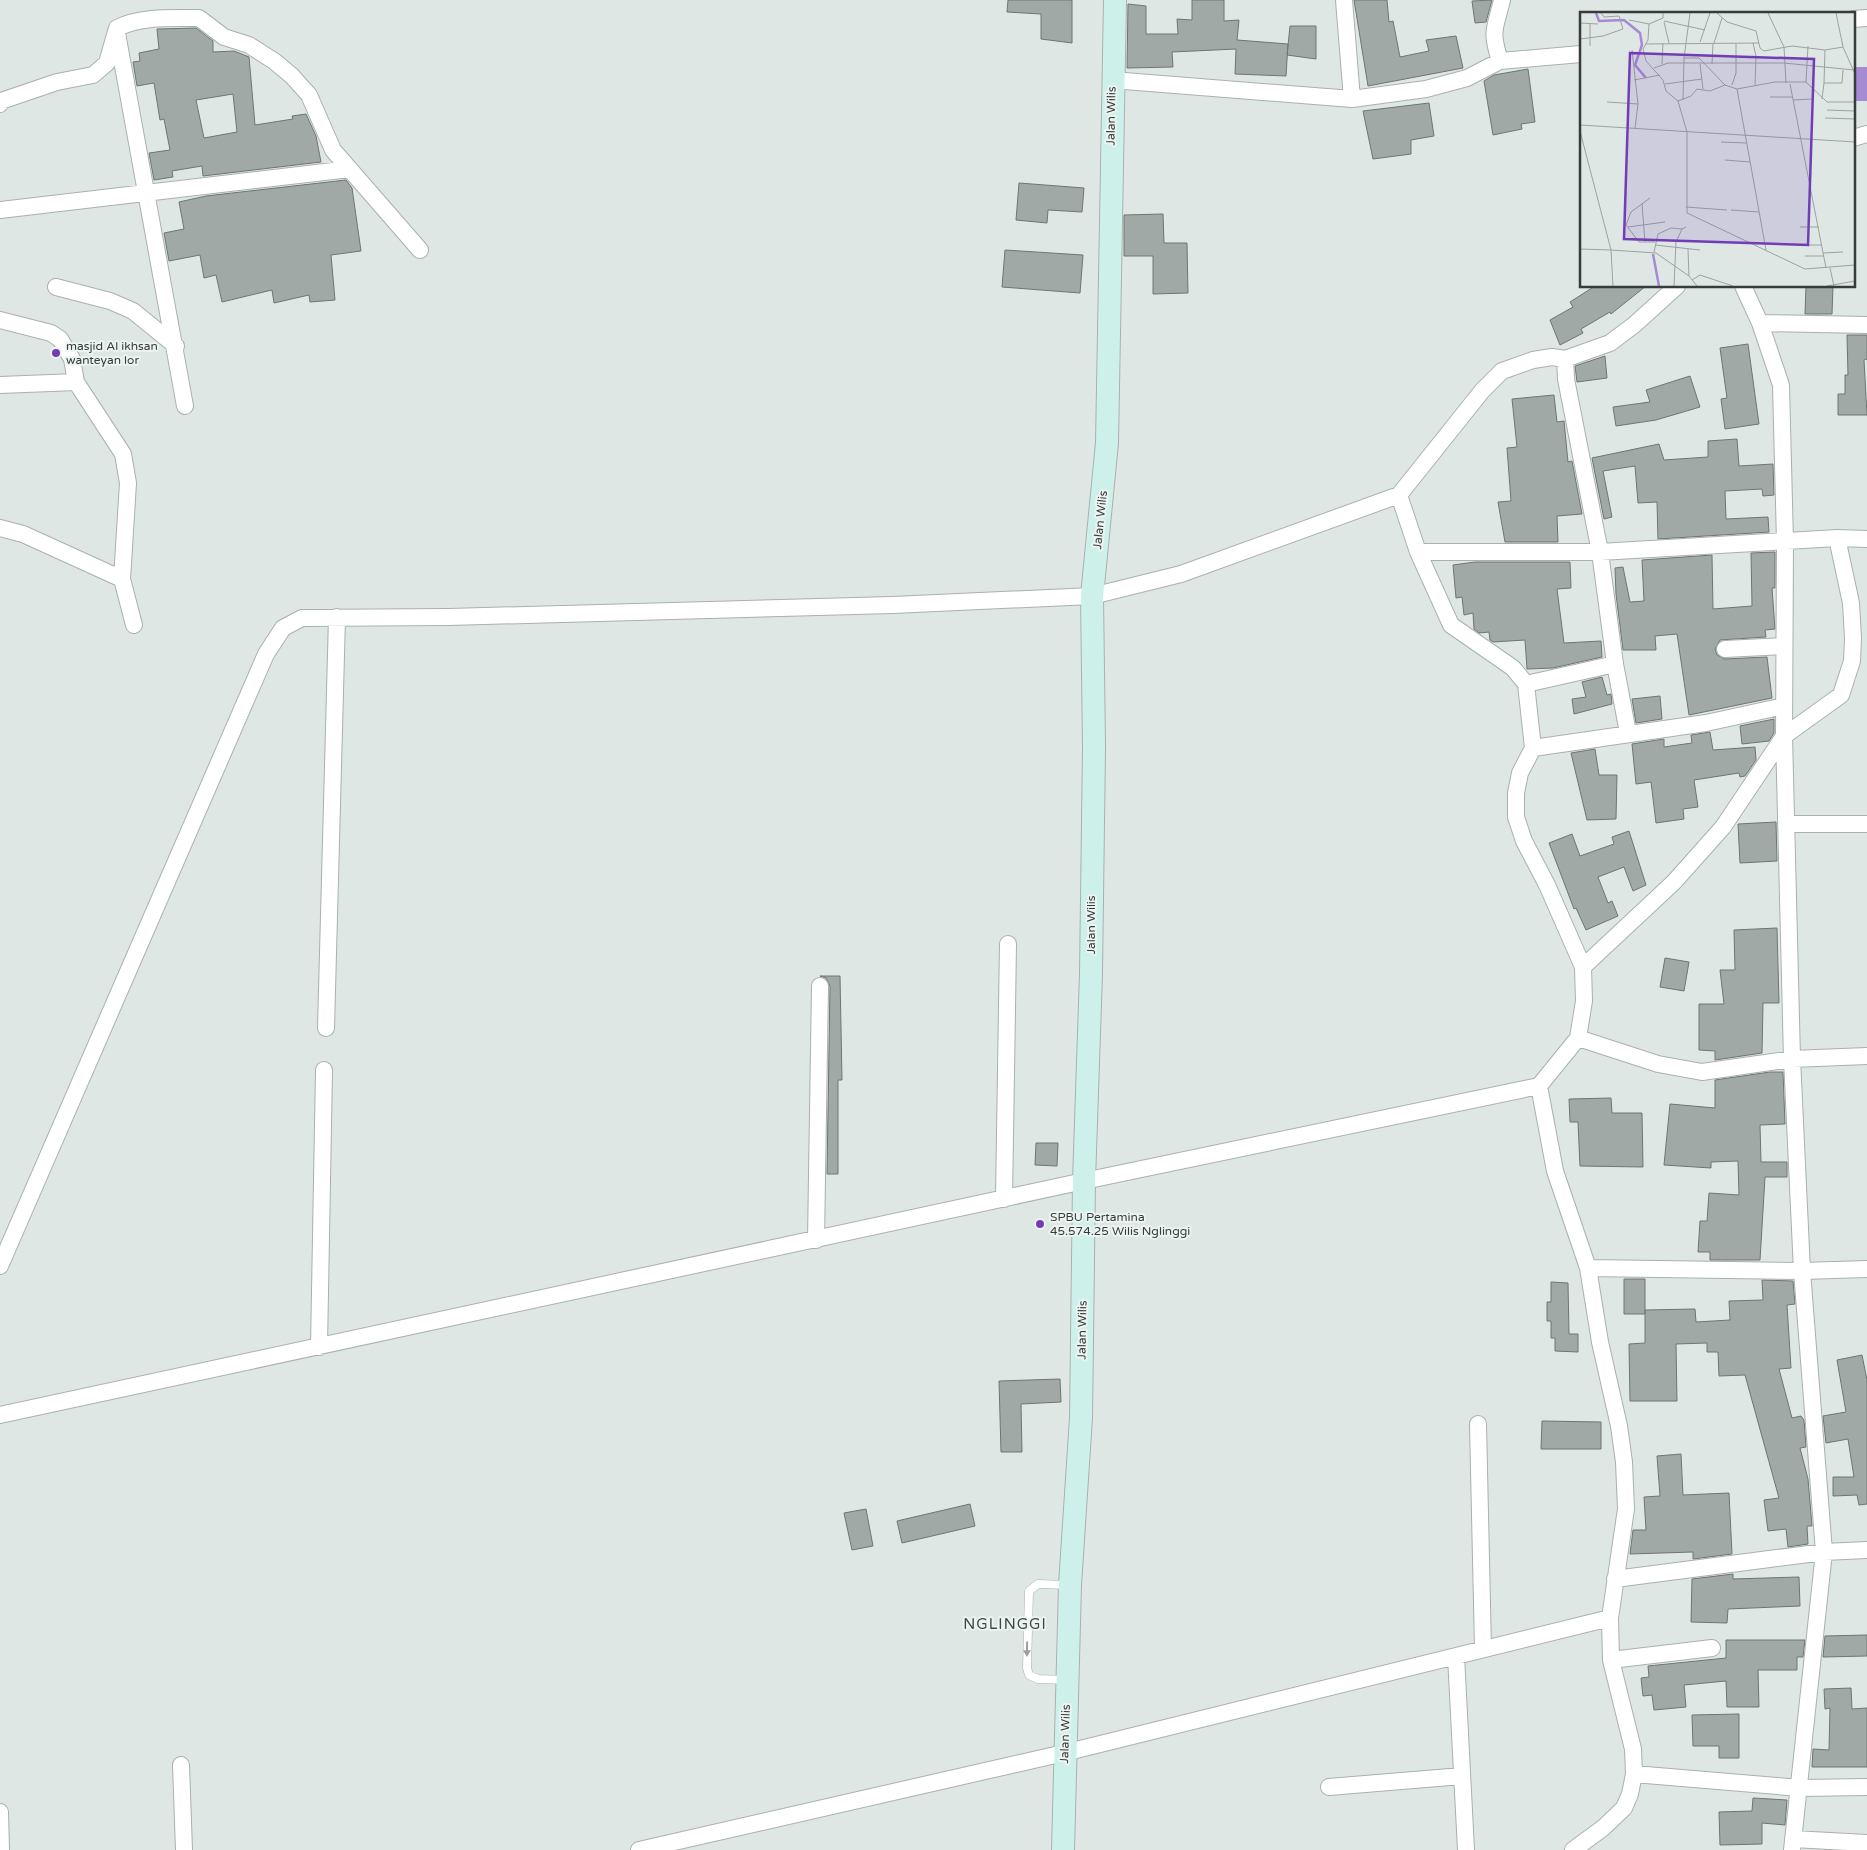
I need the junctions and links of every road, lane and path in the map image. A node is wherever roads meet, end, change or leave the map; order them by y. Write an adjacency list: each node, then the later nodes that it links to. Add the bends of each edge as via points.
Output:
1 (1115, 0): 9 (main road, Jalan Wilis)
2 (1344, 0): 10 (street)
3 (1502, 0): 8 (street, via 1493,30)
4 (1867, 18): 5 (street)
5 (1854, 19)
6 (117, 28): 11 (street, via 107,63 93,75 23,92); 14 (street, via 141,20 199,18 224,38 257,50 292,76 309,96 333,150); 15 (street)
7 (1580, 54): 8 (street)
8 (1500, 61): 10 (street, via 1467,78)
9 (1112, 80): 10 (street); 39 (main road, Jalan Wilis, via 1107,443)
10 (1352, 99)
11 (0, 104)
12 (1867, 134): 13 (street)
13 (1854, 138)
14 (350, 169): 15 (street); 17 (street)
15 (148, 194): 16 (street); 26 (street)
16 (0, 210)
17 (420, 250)
18 (56, 287): 26 (street, via 110,301 133,311)
19 (1655, 288): 22 (street)
20 (1675, 288): 22 (street)
21 (1744, 288): 24 (street)
22 (1660, 303): 27 (street, via 1610,343)
23 (0, 320): 28 (street, via 51,333 60,339 72,359)
24 (1760, 323): 25 (street); 35 (street, via 1782,385)
25 (1867, 325)
26 (176, 346): 30 (street)
27 (1565, 359): 31 (street, via 1533,360 1502,371 1482,391); 37 (street, via 1566,380)
28 (76, 382): 29 (street); 38 (street, via 123,454 127,468)
29 (0, 386)
30 (185, 406)
31 (1398, 496): 36 (street); 39 (street, via 1181,574)
32 (0, 528): 38 (street, via 23,534)
33 (1837, 538): 34 (street); 35 (street); 48 (street, via 1850,603 1852,661 1841,695)
34 (1867, 539)
35 (1784, 542): 37 (street); 42 (street)
36 (1418, 552): 37 (street); 45 (street, via 1451,625 1513,668)
37 (1600, 552): 44 (street)
38 (122, 579): 41 (street)
39 (1092, 596): 40 (street, via 893,605); 61 (main road, Jalan Wilis, via 1091,974)
40 (337, 617): 55 (street); 64 (street, via 302,618 283,628 266,654)
41 (134, 625)
42 (1783, 646): 43 (street); 46 (street)
43 (1725, 649)
44 (1615, 664): 45 (street); 47 (street)
45 (1526, 684): 49 (street)
46 (1784, 706): 47 (street, via 1697,724); 48 (street)
47 (1628, 733): 49 (street)
48 (1784, 736): 50 (street); 53 (street, via 1723,827 1686,868)
49 (1533, 748): 53 (street, via 1520,773 1516,817)
50 (1786, 824): 51 (street); 58 (street)
51 (1867, 824)
52 (1008, 944): 62 (street)
53 (1582, 967): 56 (street, via 1584,1001)
54 (820, 986): 63 (street)
55 (326, 1028)
56 (1578, 1038): 58 (street, via 1658,1064 1702,1072); 60 (street)
57 (1867, 1056): 58 (street)
58 (1792, 1059): 67 (street)
59 (324, 1070): 68 (street)
60 (1539, 1086): 61 (street); 65 (street, via 1554,1172)
61 (1084, 1181): 62 (street); 74 (main road, Jalan Wilis, via 1081,1418)
62 (1004, 1199): 63 (street)
63 (816, 1240): 68 (street)
64 (0, 1266)
65 (1588, 1268): 67 (street); 73 (street, via 1624,1462 1626,1509)
66 (1867, 1269): 67 (street)
67 (1802, 1271): 72 (street)
68 (319, 1347): 69 (street)
69 (0, 1415)
70 (1478, 1424): 77 (street)
71 (1867, 1550): 72 (street)
72 (1824, 1552): 73 (street); 87 (street)
73 (1615, 1579): 75 (street)
74 (1070, 1585): 80 (main road, Jalan Wilis); 80 (lane, one-way to 80, via 1038,1584 1029,1591 1027,1613 1029,1675 1044,1680)
75 (1610, 1618): 77 (street); 79 (street)
76 (1712, 1648): 79 (street)
77 (1483, 1649): 78 (street)
78 (1456, 1656): 81 (street); 84 (street)
79 (1611, 1660): 83 (street, via 1633,1749)
80 (1066, 1680): 81 (main road, Jalan Wilis)
81 (1064, 1753): 93 (street); 94 (main road, Jalan Wilis)
82 (181, 1765): 92 (street)
83 (1634, 1774): 87 (street); 96 (street, via 1624,1808)
84 (1462, 1776): 85 (street); 95 (street)
85 (1329, 1787)
86 (1867, 1787): 87 (street)
87 (1800, 1788): 90 (street)
88 (0, 1812): 91 (street)
89 (1867, 1843): 90 (street)
90 (1792, 1844)
91 (1, 1850)
92 (184, 1850)
93 (639, 1850)
94 (1063, 1850)
95 (1466, 1850)
96 (1573, 1850)

